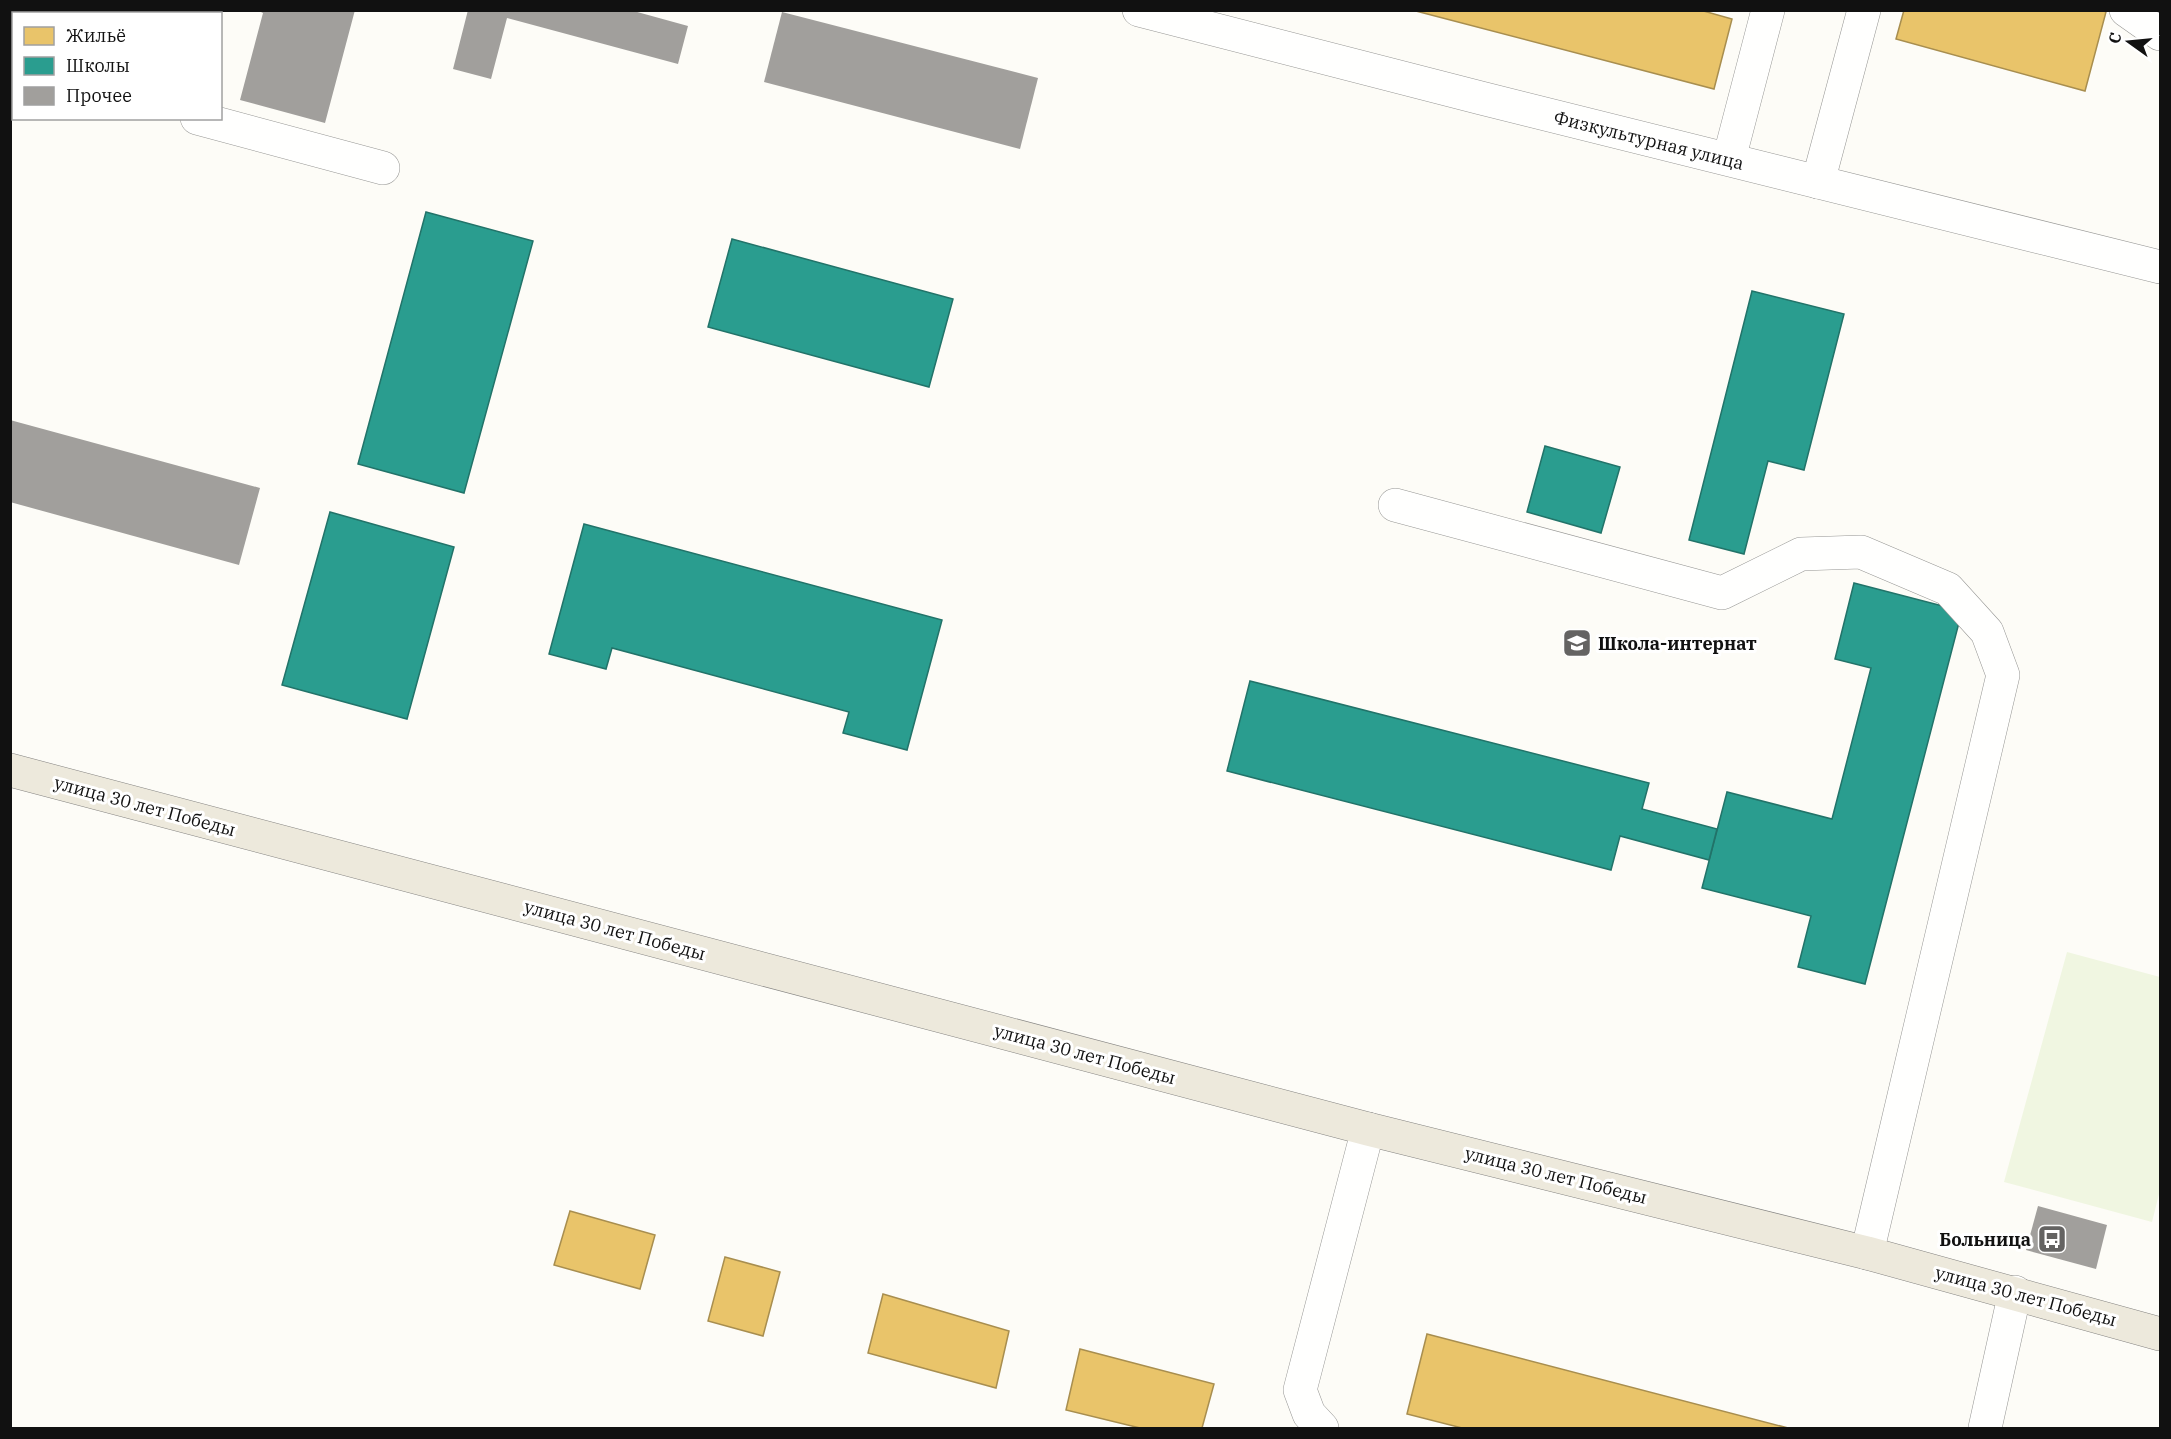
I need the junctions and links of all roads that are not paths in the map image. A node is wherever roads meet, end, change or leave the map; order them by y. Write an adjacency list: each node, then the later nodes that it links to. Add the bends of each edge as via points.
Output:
1 (1139, 10): 7 (street, Физкультурная улица)
2 (1768, 10): 7 (street)
3 (1864, 10): 9 (street)
4 (2126, 10): 5 (street)
5 (2160, 34)
6 (204, 120): 8 (street)
7 (1729, 159): 9 (street, Физкультурная улица)
8 (383, 168)
9 (1818, 182): 10 (street, Физкультурная улица)
10 (2160, 267)
11 (1395, 505): 14 (street, via 1722,593 1801,554 1861,552 1948,589 1987,632 2002,675)
12 (10, 771): 13 (main road, улица 30 лет Победы)
13 (1368, 1129): 14 (main road, улица 30 лет Победы); 17 (street, via 1300,1390 1309,1414)
14 (1867, 1253): 15 (main road, улица 30 лет Победы)
15 (2015, 1292): 16 (main road, улица 30 лет Победы); 18 (street)
16 (2160, 1334)
17 (1322, 1428)
18 (1985, 1428)

